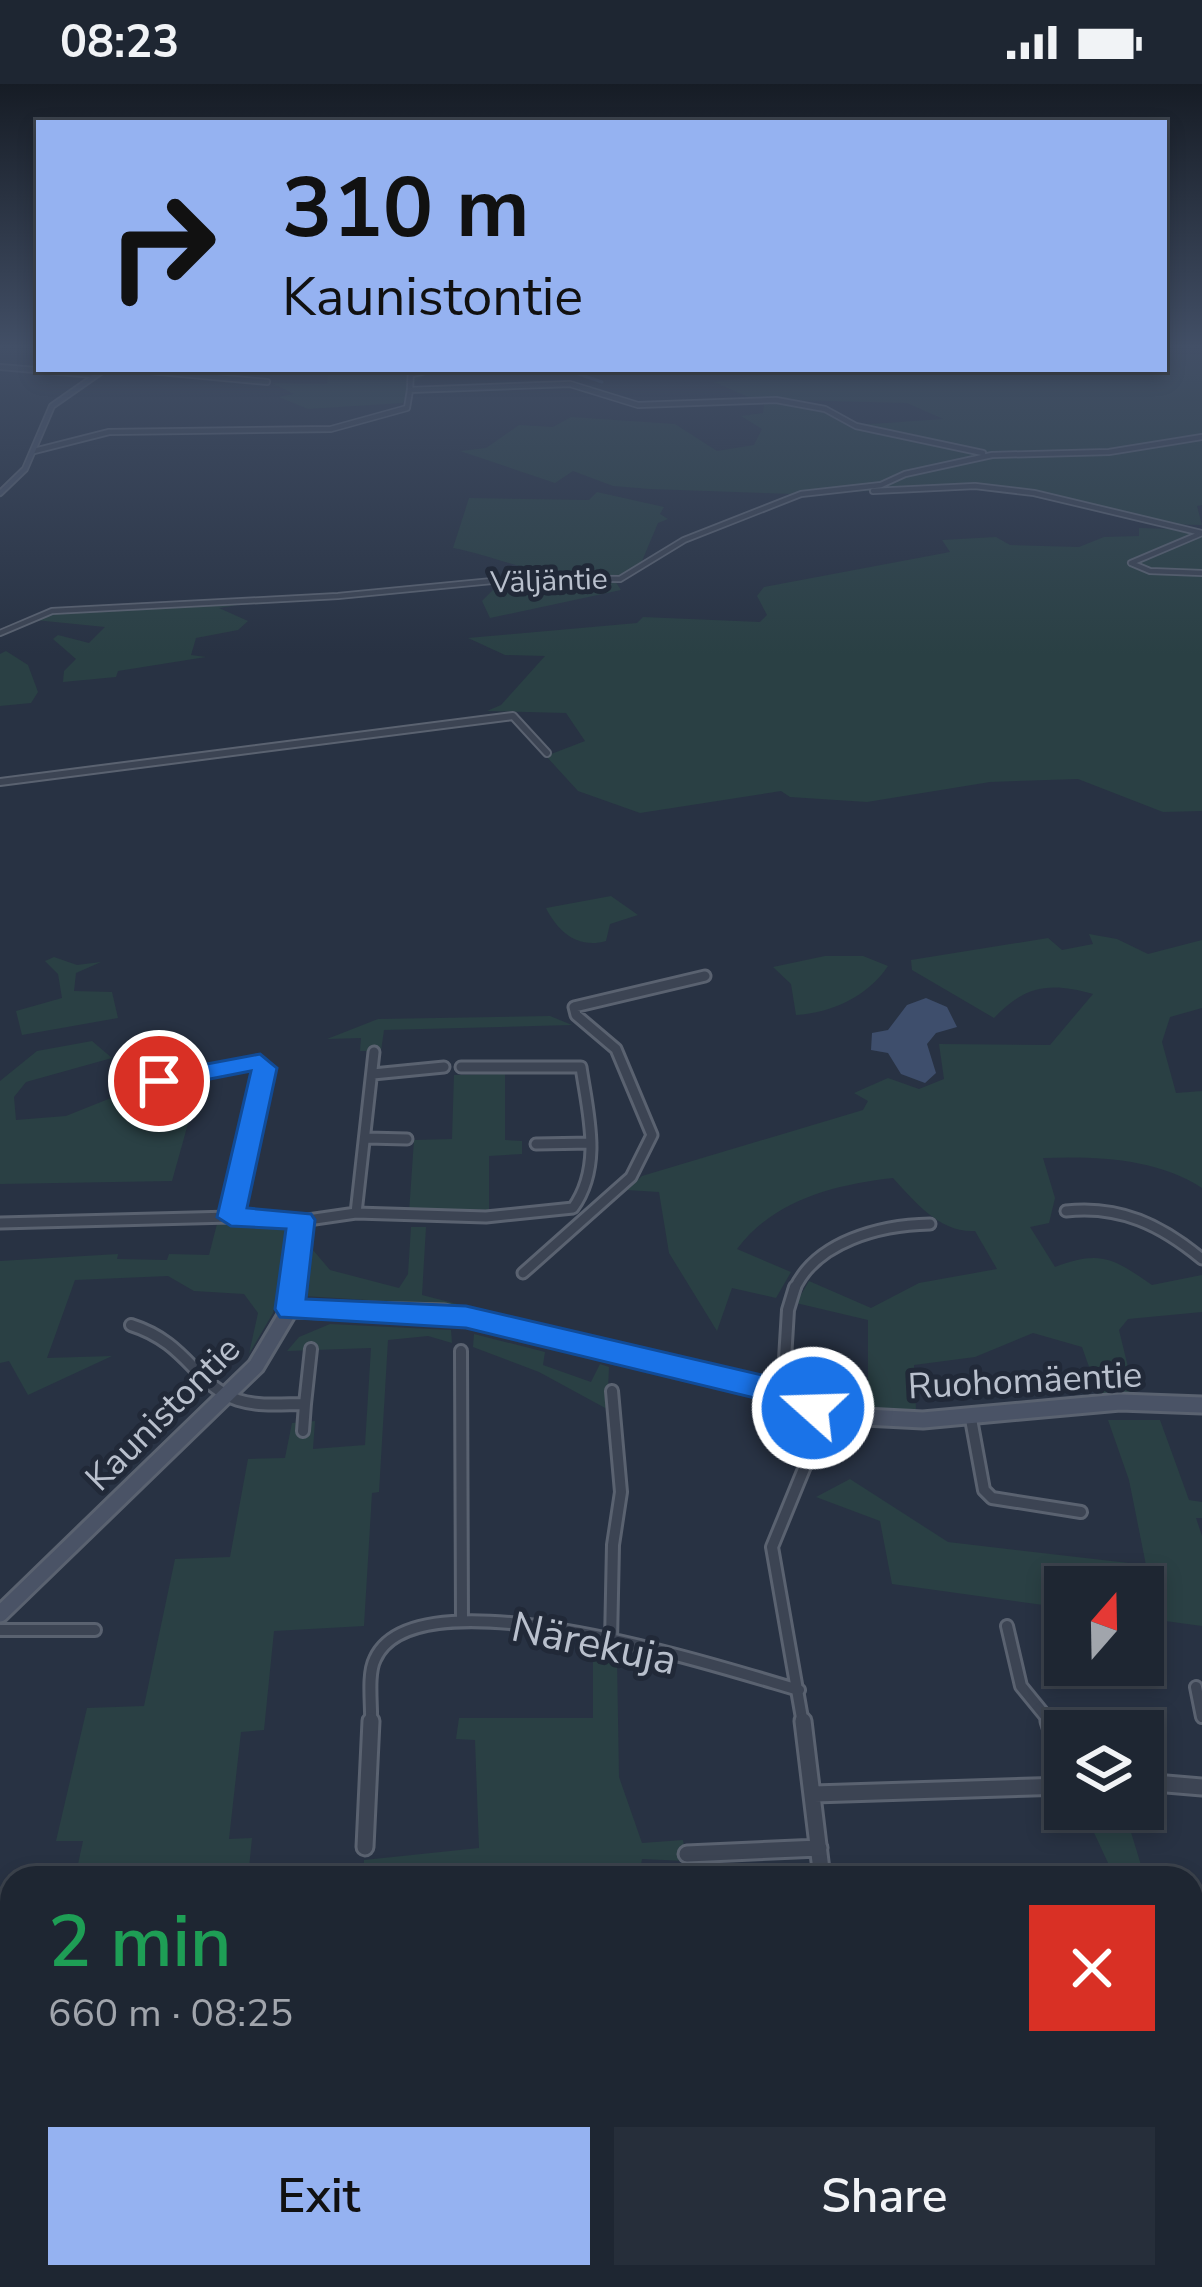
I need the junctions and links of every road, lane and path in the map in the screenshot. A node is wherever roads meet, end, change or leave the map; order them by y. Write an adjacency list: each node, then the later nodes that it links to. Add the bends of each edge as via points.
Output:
1 (43, 449): 4 (street)
2 (967, 449): 5 (street)
3 (1129, 449): 5 (street, Väljäntie)
4 (34, 451): 7 (street, via 20,478)
5 (992, 454): 6 (street, Väljäntie)
6 (855, 490): 8 (street, via 975,486 1034,493); 10 (street, Väljäntie, via 797,495 684,540 620,579 524,578 52,611)
7 (0, 493)
8 (1202, 533): 9 (street, via 1131,563)
9 (1202, 573)
10 (0, 633)
11 (548, 753): 12 (street, via 513,716)
12 (0, 782)
13 (705, 976): 28 (street, via 572,1012 606,1033 644,1101 652,1135 631,1177)
14 (374, 1052): 17 (street)
15 (444, 1067): 17 (street)
16 (461, 1067): 21 (street, via 580,1067)
17 (373, 1074): 19 (street)
18 (124, 1088): 26 (street, via 260,1062 265,1068)
19 (367, 1138): 20 (street); 25 (street)
20 (407, 1138)
21 (591, 1143): 22 (street); 23 (street, via 587,1189)
22 (536, 1144)
23 (563, 1211): 25 (street, via 416,1219); 28 (street)
24 (1066, 1211): 31 (street, via 1100,1208 1147,1221)
25 (356, 1213): 27 (street)
26 (231, 1217): 27 (street); 29 (street)
27 (301, 1220): 33 (street, Kaunistontie)
28 (585, 1221): 32 (street)
29 (0, 1222)
30 (930, 1224): 38 (street, via 890,1227 813,1264 790,1296)
31 (1202, 1259)
32 (523, 1273)
33 (290, 1309): 38 (street, Ruohomäentie, via 444,1313); 39 (street, Kaunistontie, via 271,1348)
34 (131, 1325): 39 (street, via 174,1340)
35 (311, 1349): 40 (street)
36 (461, 1351): 47 (street)
37 (612, 1391): 51 (street, via 621,1492)
38 (783, 1392): 42 (street, Ruohomäentie)
39 (227, 1396): 40 (street); 46 (street, Kaunistontie)
40 (305, 1404): 44 (street)
41 (1202, 1405): 43 (street, Ruohomäentie, via 1120,1402)
42 (826, 1415): 43 (street, Ruohomäentie); 53 (street, via 772,1547)
43 (971, 1419): 45 (street, via 992,1498)
44 (303, 1431)
45 (1081, 1512)
46 (0, 1614)
47 (462, 1621): 51 (street, Närekuja, via 543,1625); 60 (street, Närekuja, via 414,1625 385,1638 377,1651)
48 (1007, 1626): 54 (street, via 1021,1686)
49 (0, 1630): 50 (street)
50 (95, 1630)
51 (611, 1642): 53 (street, Närekuja)
52 (1196, 1687): 55 (street)
53 (799, 1690): 59 (street)
54 (1044, 1715)
55 (1202, 1717)
56 (1164, 1783): 57 (street)
57 (1201, 1785)
58 (1044, 1787): 59 (street)
59 (814, 1795): 61 (street)
60 (365, 1847)
61 (819, 1848): 62 (street); 63 (street)
62 (687, 1854)
63 (821, 1866)

